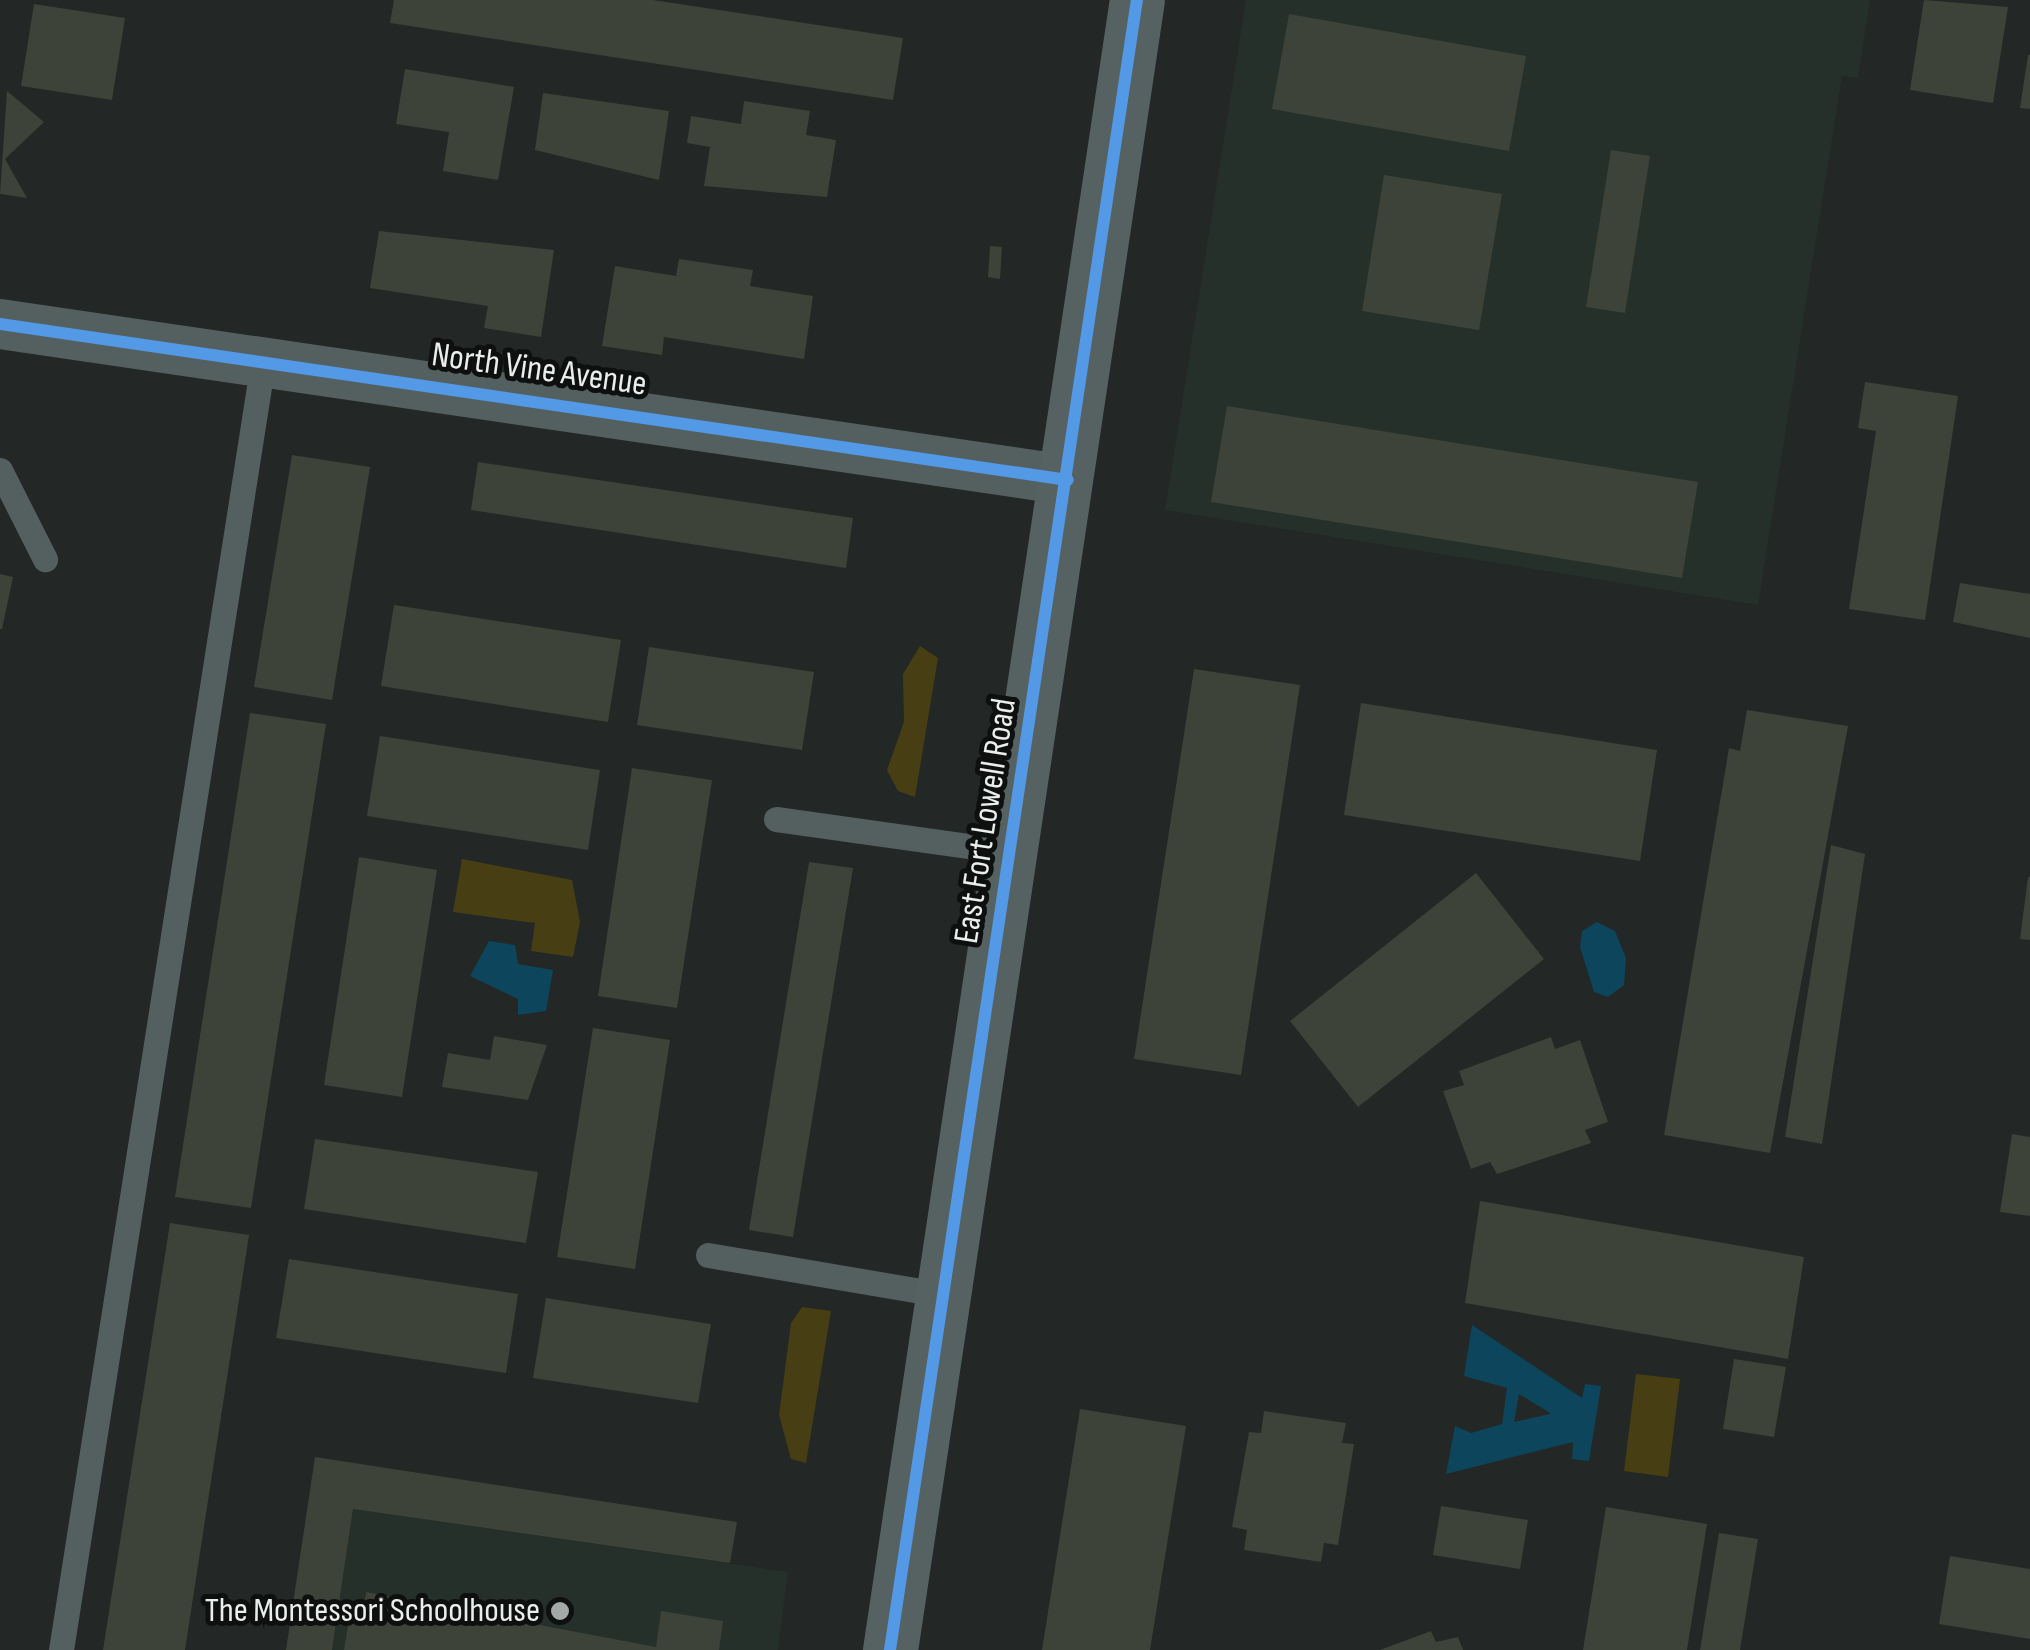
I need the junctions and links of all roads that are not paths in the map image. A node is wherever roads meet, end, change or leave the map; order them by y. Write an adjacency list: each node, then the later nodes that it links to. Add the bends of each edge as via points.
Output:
1 (1137, 0): 5 (main road, East Fort Lowell Road)
2 (0, 324): 3 (street, North Vine Avenue)
3 (263, 362): 5 (street, North Vine Avenue); 11 (lane)
4 (0, 470): 6 (lane)
5 (1068, 480): 8 (main road, East Fort Lowell Road)
6 (45, 558)
7 (776, 818): 8 (lane)
8 (1012, 852): 10 (main road, East Fort Lowell Road)
9 (708, 1256): 10 (lane)
10 (944, 1295): 12 (main road, East Fort Lowell Road)
11 (61, 1650)
12 (890, 1650)

